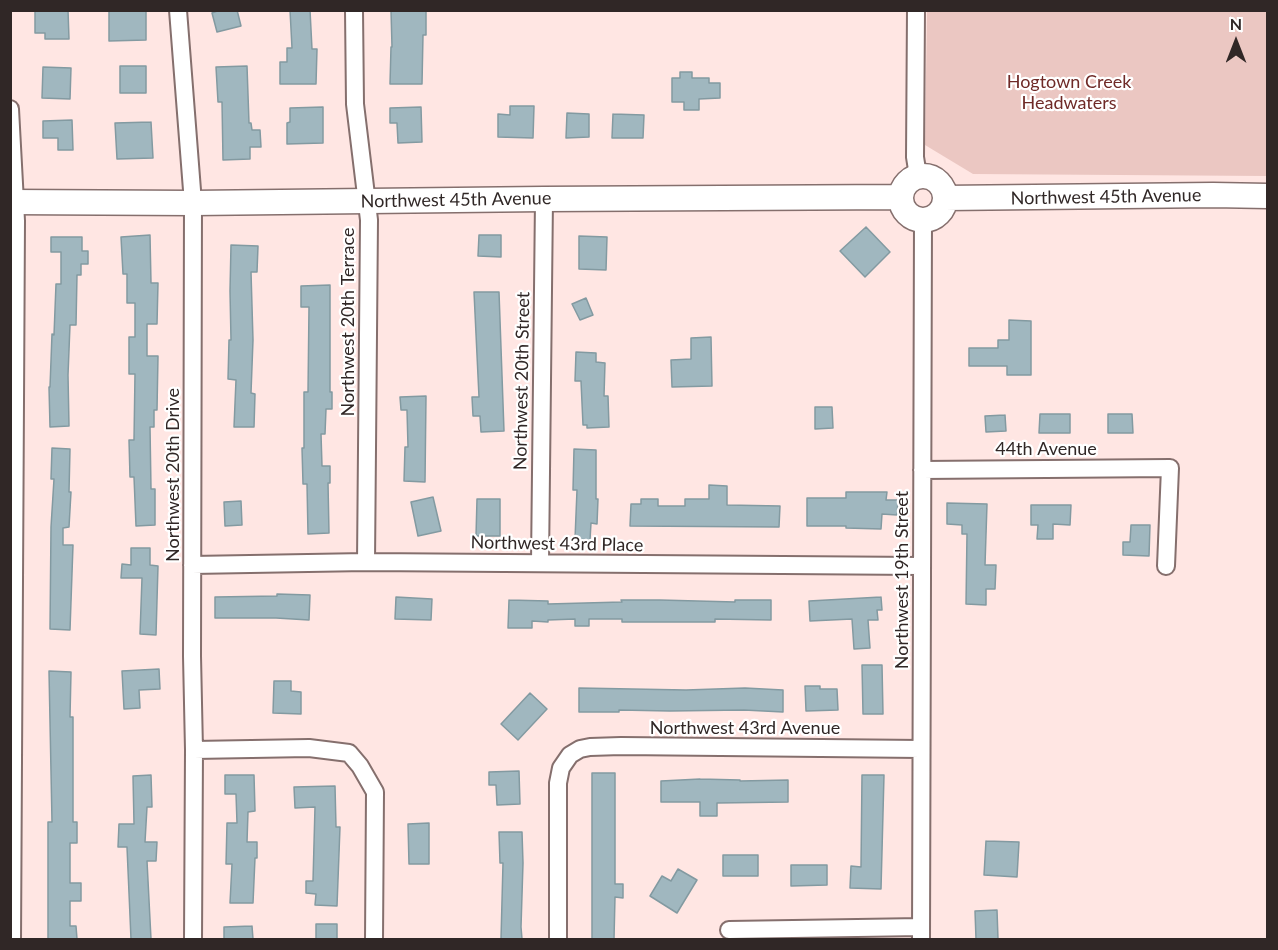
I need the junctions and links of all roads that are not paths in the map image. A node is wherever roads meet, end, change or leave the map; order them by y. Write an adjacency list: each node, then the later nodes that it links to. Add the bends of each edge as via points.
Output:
1 (178, 10): 12 (street, Northwest 20th Drive)
2 (354, 10): 10 (street, Northwest 20th Terrace, via 355,104)
3 (915, 10): 5 (street)
4 (10, 110): 11 (street)
5 (918, 176): 7 (street, via 908,182); 8 (street, via 939,182)
6 (1268, 196): 8 (street, Northwest 45th Avenue)
7 (901, 197): 9 (street, Northwest 45th Avenue); 13 (street, via 907,213)
8 (945, 198): 13 (street, via 938,214)
9 (544, 199): 10 (street, Northwest 45th Avenue); 16 (street, Northwest 20th Street)
10 (366, 200): 12 (street, Northwest 45th Avenue); 15 (street, Northwest 20th Terrace)
11 (13, 202): 12 (street, Northwest 45th Avenue); 24 (street)
12 (194, 202): 17 (street, Northwest 20th Drive)
13 (922, 220): 14 (street, Northwest 19th Street)
14 (922, 470): 18 (street, Northwest 19th Street); 19 (street, 44th Avenue, via 1170,468)
15 (366, 562): 16 (street, Northwest 43rd Place); 17 (street, Northwest 43rd Place)
16 (540, 563): 18 (street, Northwest 43rd Place)
17 (192, 565): 21 (street, Northwest 20th Drive)
18 (921, 566): 20 (street, Northwest 19th Street)
19 (1166, 566)
20 (921, 749): 23 (street, Northwest 19th Street); 27 (street, Northwest 43rd Avenue, via 580,749 561,768 558,783)
21 (194, 750): 25 (street, Northwest 20th Drive); 26 (street, via 309,748 349,753 375,792)
22 (729, 930): 23 (street)
23 (921, 933)
24 (12, 939)
25 (193, 939)
26 (374, 939)
27 (558, 939)

